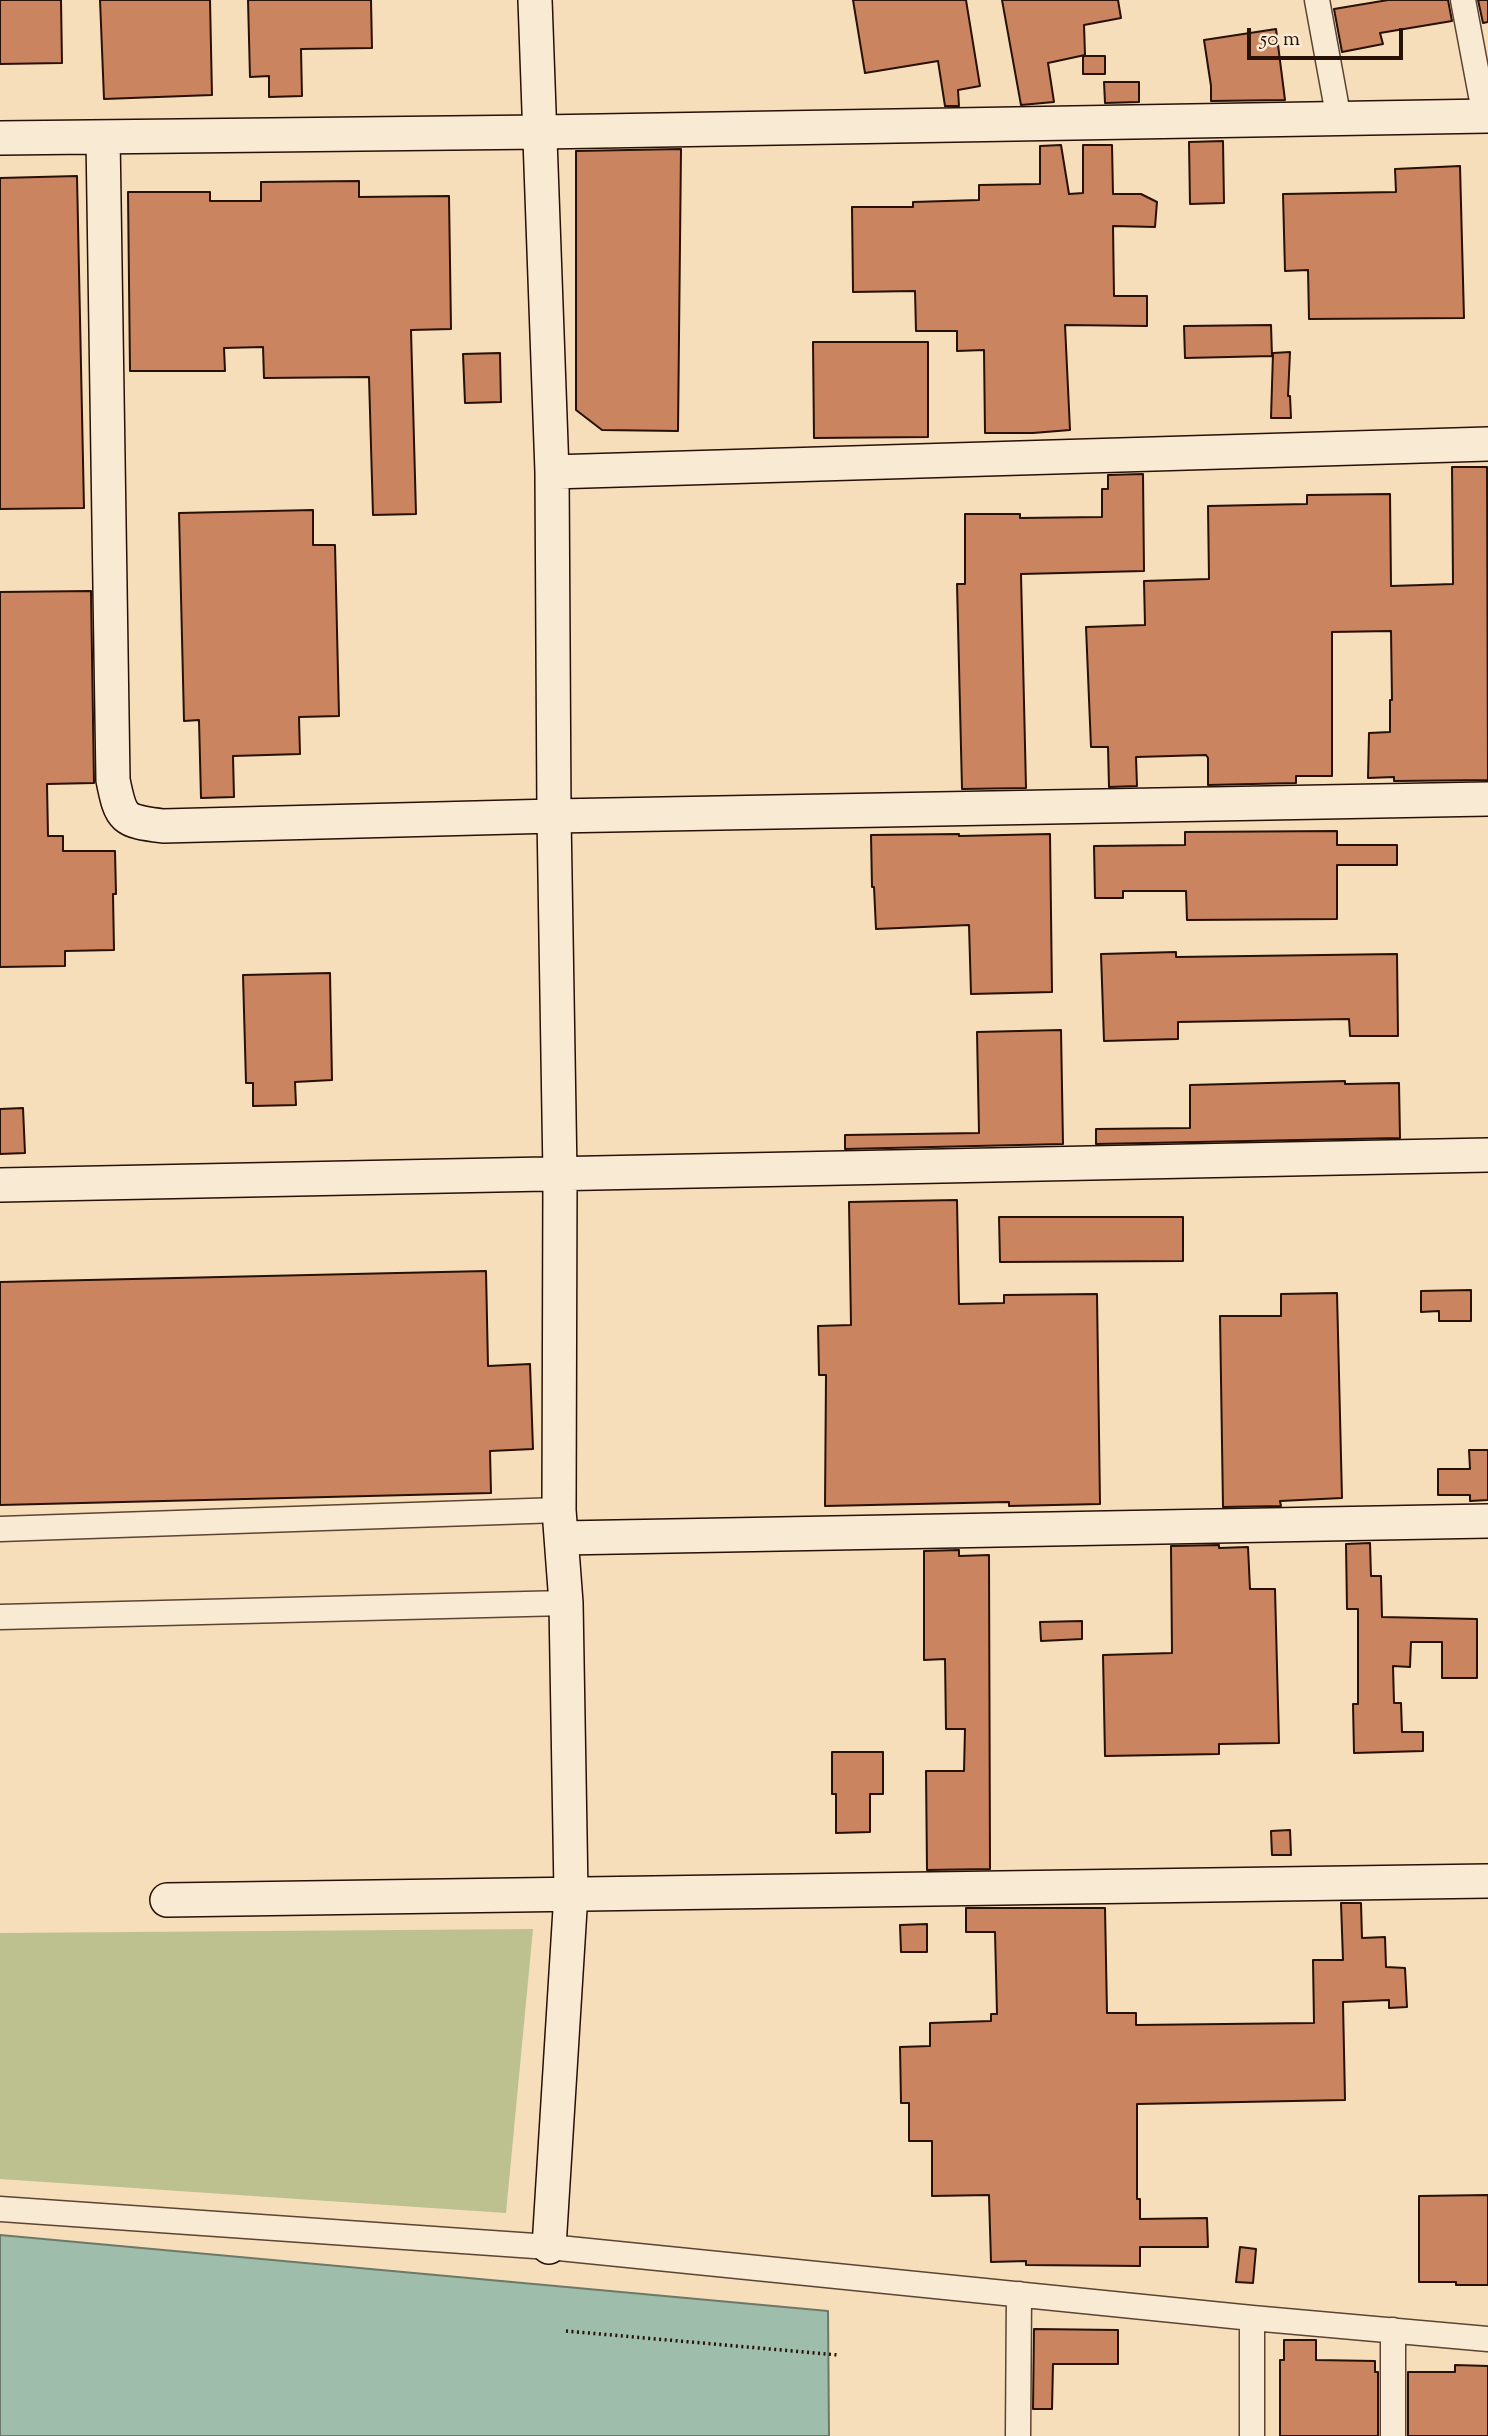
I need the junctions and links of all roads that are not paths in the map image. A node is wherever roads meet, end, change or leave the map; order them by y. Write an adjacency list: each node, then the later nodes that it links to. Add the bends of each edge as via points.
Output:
1 (535, 0): 6 (street)
2 (1317, 0): 5 (street)
3 (1463, 0): 4 (street)
4 (1487, 116): 5 (street)
5 (1339, 120): 6 (street)
6 (541, 132): 7 (street); 10 (street)
7 (103, 137): 8 (street); 12 (street, via 113,780 119,809 132,822 163,826)
8 (0, 138)
9 (1488, 444): 10 (street)
10 (552, 472): 12 (street)
11 (1488, 799): 12 (street)
12 (554, 816): 14 (street)
13 (1488, 1155): 14 (street)
14 (560, 1175): 15 (street); 17 (street)
15 (0, 1185)
16 (1488, 1521): 17 (street)
17 (561, 1524): 18 (street); 19 (street)
18 (0, 1529)
19 (566, 1603): 20 (street); 22 (street)
20 (0, 1617)
21 (1488, 1881): 22 (street)
22 (571, 1893): 23 (street); 25 (street)
23 (167, 1900)
24 (0, 2209): 25 (street)
25 (549, 2247): 26 (street)
26 (1019, 2294): 27 (street); 30 (street)
27 (1252, 2318): 28 (street); 31 (street)
28 (1393, 2330): 29 (street); 32 (street)
29 (1488, 2339)
30 (1018, 2436)
31 (1252, 2436)
32 (1393, 2436)

